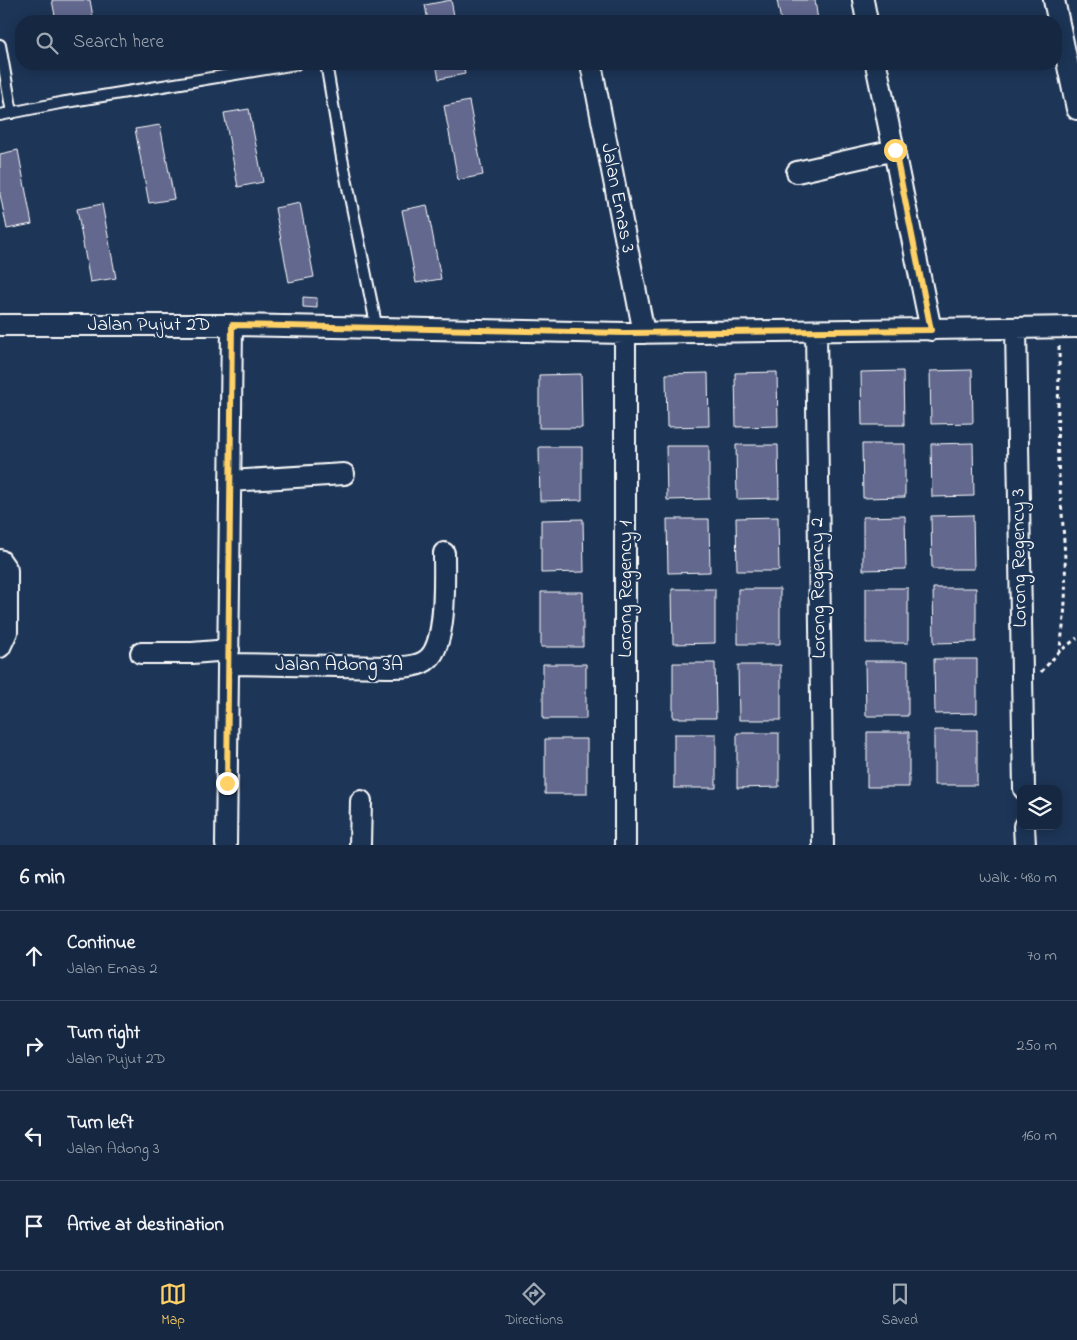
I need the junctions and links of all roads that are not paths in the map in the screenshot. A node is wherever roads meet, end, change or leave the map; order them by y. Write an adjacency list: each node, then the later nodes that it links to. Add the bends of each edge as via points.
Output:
1 (863, 0): 3 (street)
2 (1054, 0): 4 (street)
3 (866, 15)
4 (1057, 15)
5 (1062, 38): 11 (street)
6 (0, 45): 12 (lane)
7 (261, 70): 12 (lane)
8 (327, 70): 20 (lane)
9 (592, 70): 23 (street, Jalan Emas 3)
10 (877, 70): 14 (street)
11 (1077, 109)
12 (12, 113): 13 (lane)
13 (0, 115)
14 (895, 150): 15 (street); 21 (street)
15 (797, 172)
16 (0, 325): 17 (street, Jalan Pujut 2D)
17 (232, 325): 20 (street, Jalan Pujut 2D); 25 (street)
18 (1068, 327): 19 (street, Jalan Pujut 2D)
19 (1016, 328): 21 (street, Jalan Pujut 2D); 31 (street, Lorong Regency 3)
20 (377, 329): 23 (street, Jalan Pujut 2D)
21 (931, 330): 22 (street, Jalan Pujut 2D)
22 (816, 331): 23 (street, Jalan Pujut 2D); 37 (street, Lorong Regency 2)
23 (634, 333): 36 (street, Lorong Regency 1)
24 (344, 474): 25 (street)
25 (230, 481): 30 (street)
26 (444, 553): 30 (street, Jalan Adong 3A, via 444,608 438,641 430,658 423,662 388,667)
27 (0, 560): 28 (street, via 7,570 7,632)
28 (0, 646)
29 (141, 653): 30 (street, Jalan Adong 3A)
30 (229, 657): 34 (street)
31 (1024, 785)
32 (361, 801): 35 (street)
33 (1024, 830): 38 (street)
34 (226, 845)
35 (360, 845)
36 (625, 845)
37 (823, 845)
38 (1025, 845)

